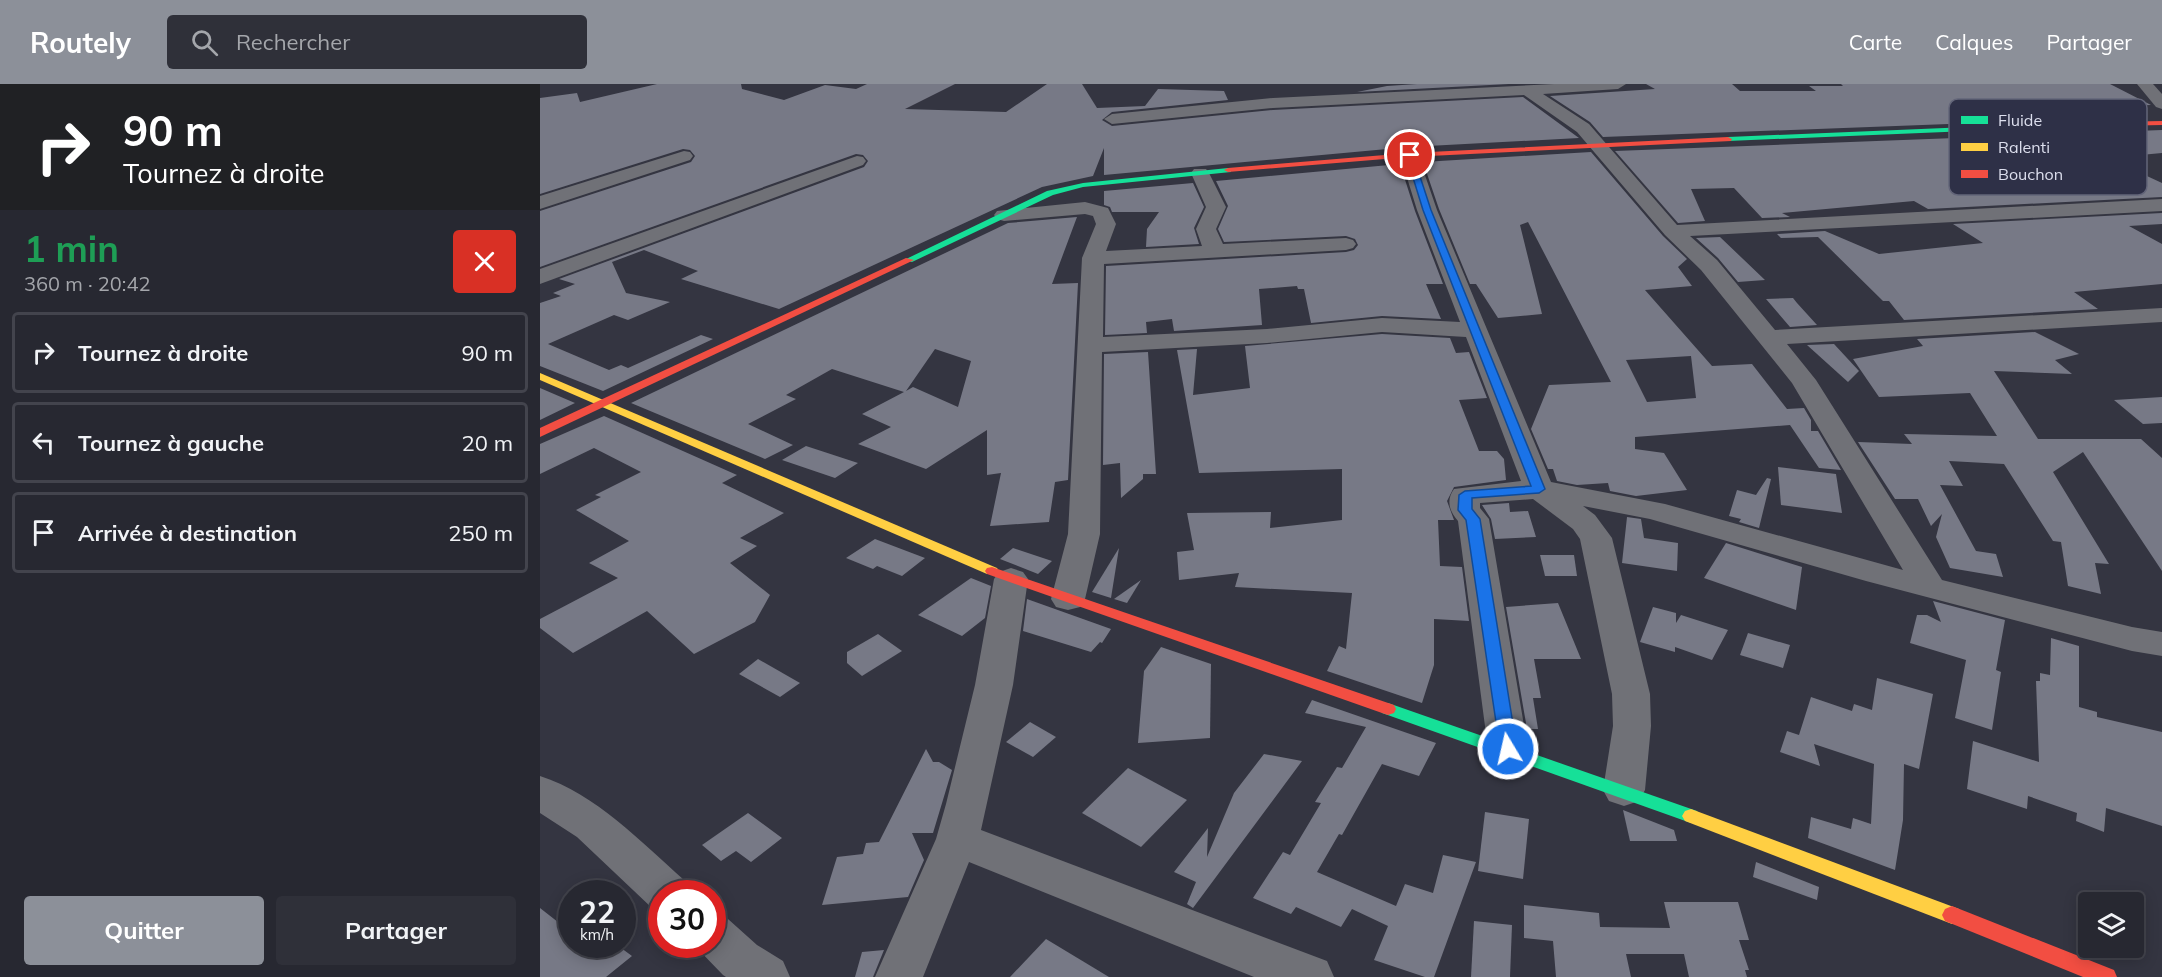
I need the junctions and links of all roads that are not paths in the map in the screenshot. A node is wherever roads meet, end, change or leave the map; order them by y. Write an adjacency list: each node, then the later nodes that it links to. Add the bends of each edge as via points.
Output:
1 (1618, 84): 3 (street)
2 (2145, 84): 4 (street)
3 (1540, 104): 5 (street, via 1274,103); 11 (street, via 1583,128)
4 (2162, 104)
5 (1112, 119)
6 (2147, 123): 7 (street)
7 (2162, 123)
8 (1228, 124): 9 (street)
9 (1158, 126)
10 (1949, 130): 11 (street)
11 (1597, 146): 12 (street); 19 (street)
12 (1410, 155): 15 (street); 25 (street, via 1427,210)
13 (684, 156): 16 (street)
14 (857, 161): 23 (street)
15 (1200, 173): 18 (street, via 1072,187); 21 (street, via 1216,207 1206,229)
16 (540, 203)
17 (2162, 205): 19 (street)
18 (1004, 215): 22 (street, via 1085,208 1101,212 1106,224); 29 (street)
19 (1672, 231): 26 (street, via 1709,265)
20 (1346, 244): 21 (street)
21 (1215, 252): 22 (street)
22 (1094, 258): 27 (street)
23 (540, 277)
24 (2162, 315): 26 (street)
25 (1475, 330): 27 (street, via 1382,326); 31 (street)
26 (1768, 338): 33 (street, via 1803,380)
27 (1089, 345): 34 (street, via 1084,534)
28 (540, 376): 29 (street)
29 (602, 404): 30 (street); 32 (street)
30 (540, 433)
31 (1539, 489): 33 (street, via 1654,511); 36 (street, via 1465,495 1465,510 1473,519); 37 (street, via 1584,522 1596,538 1631,694 1632,726)
32 (1011, 579): 34 (street); 39 (street, via 994,685)
33 (1930, 587): 35 (street)
34 (1068, 600): 36 (street)
35 (2162, 644)
36 (1508, 749): 37 (street)
37 (1624, 790): 45 (street)
38 (540, 792): 40 (street, via 592,825)
39 (957, 839): 43 (street); 44 (street)
40 (653, 880)
41 (726, 947): 42 (street)
42 (766, 977)
43 (899, 977)
44 (1310, 977)
45 (2107, 977)

